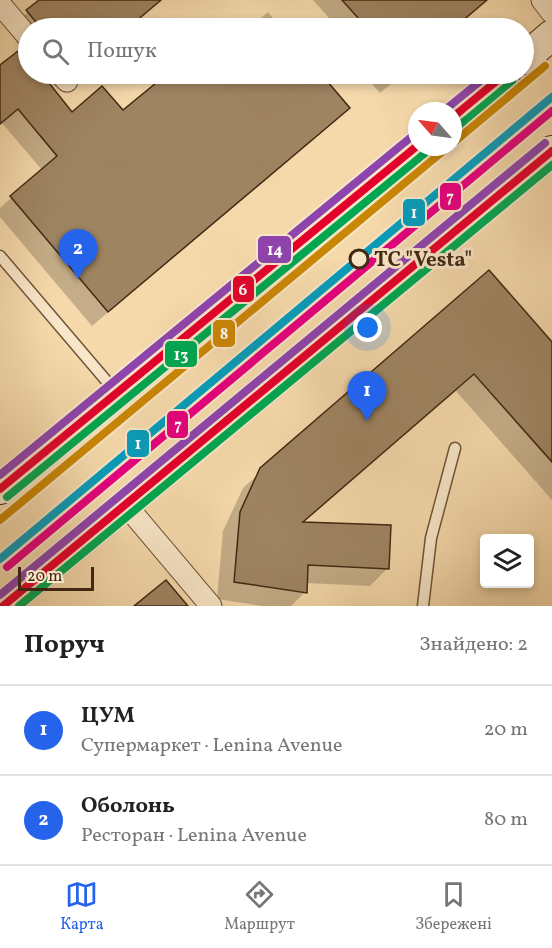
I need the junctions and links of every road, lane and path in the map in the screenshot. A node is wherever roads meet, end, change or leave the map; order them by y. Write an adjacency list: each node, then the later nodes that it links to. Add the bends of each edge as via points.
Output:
1 (542, 0): 3 (street)
2 (0, 4): 4 (street)
3 (552, 13)
4 (18, 25)
5 (552, 35): 6 (main road)
6 (534, 50)
7 (494, 84): 8 (main road)
8 (462, 110)
9 (552, 151): 15 (main road)
10 (408, 153): 12 (main road)
11 (0, 256): 12 (lane)
12 (116, 393): 14 (main road)
13 (455, 448): 18 (lane, via 431,538)
14 (0, 489)
15 (125, 504): 16 (main road); 17 (street)
16 (3, 606)
17 (211, 606)
18 (423, 606)

